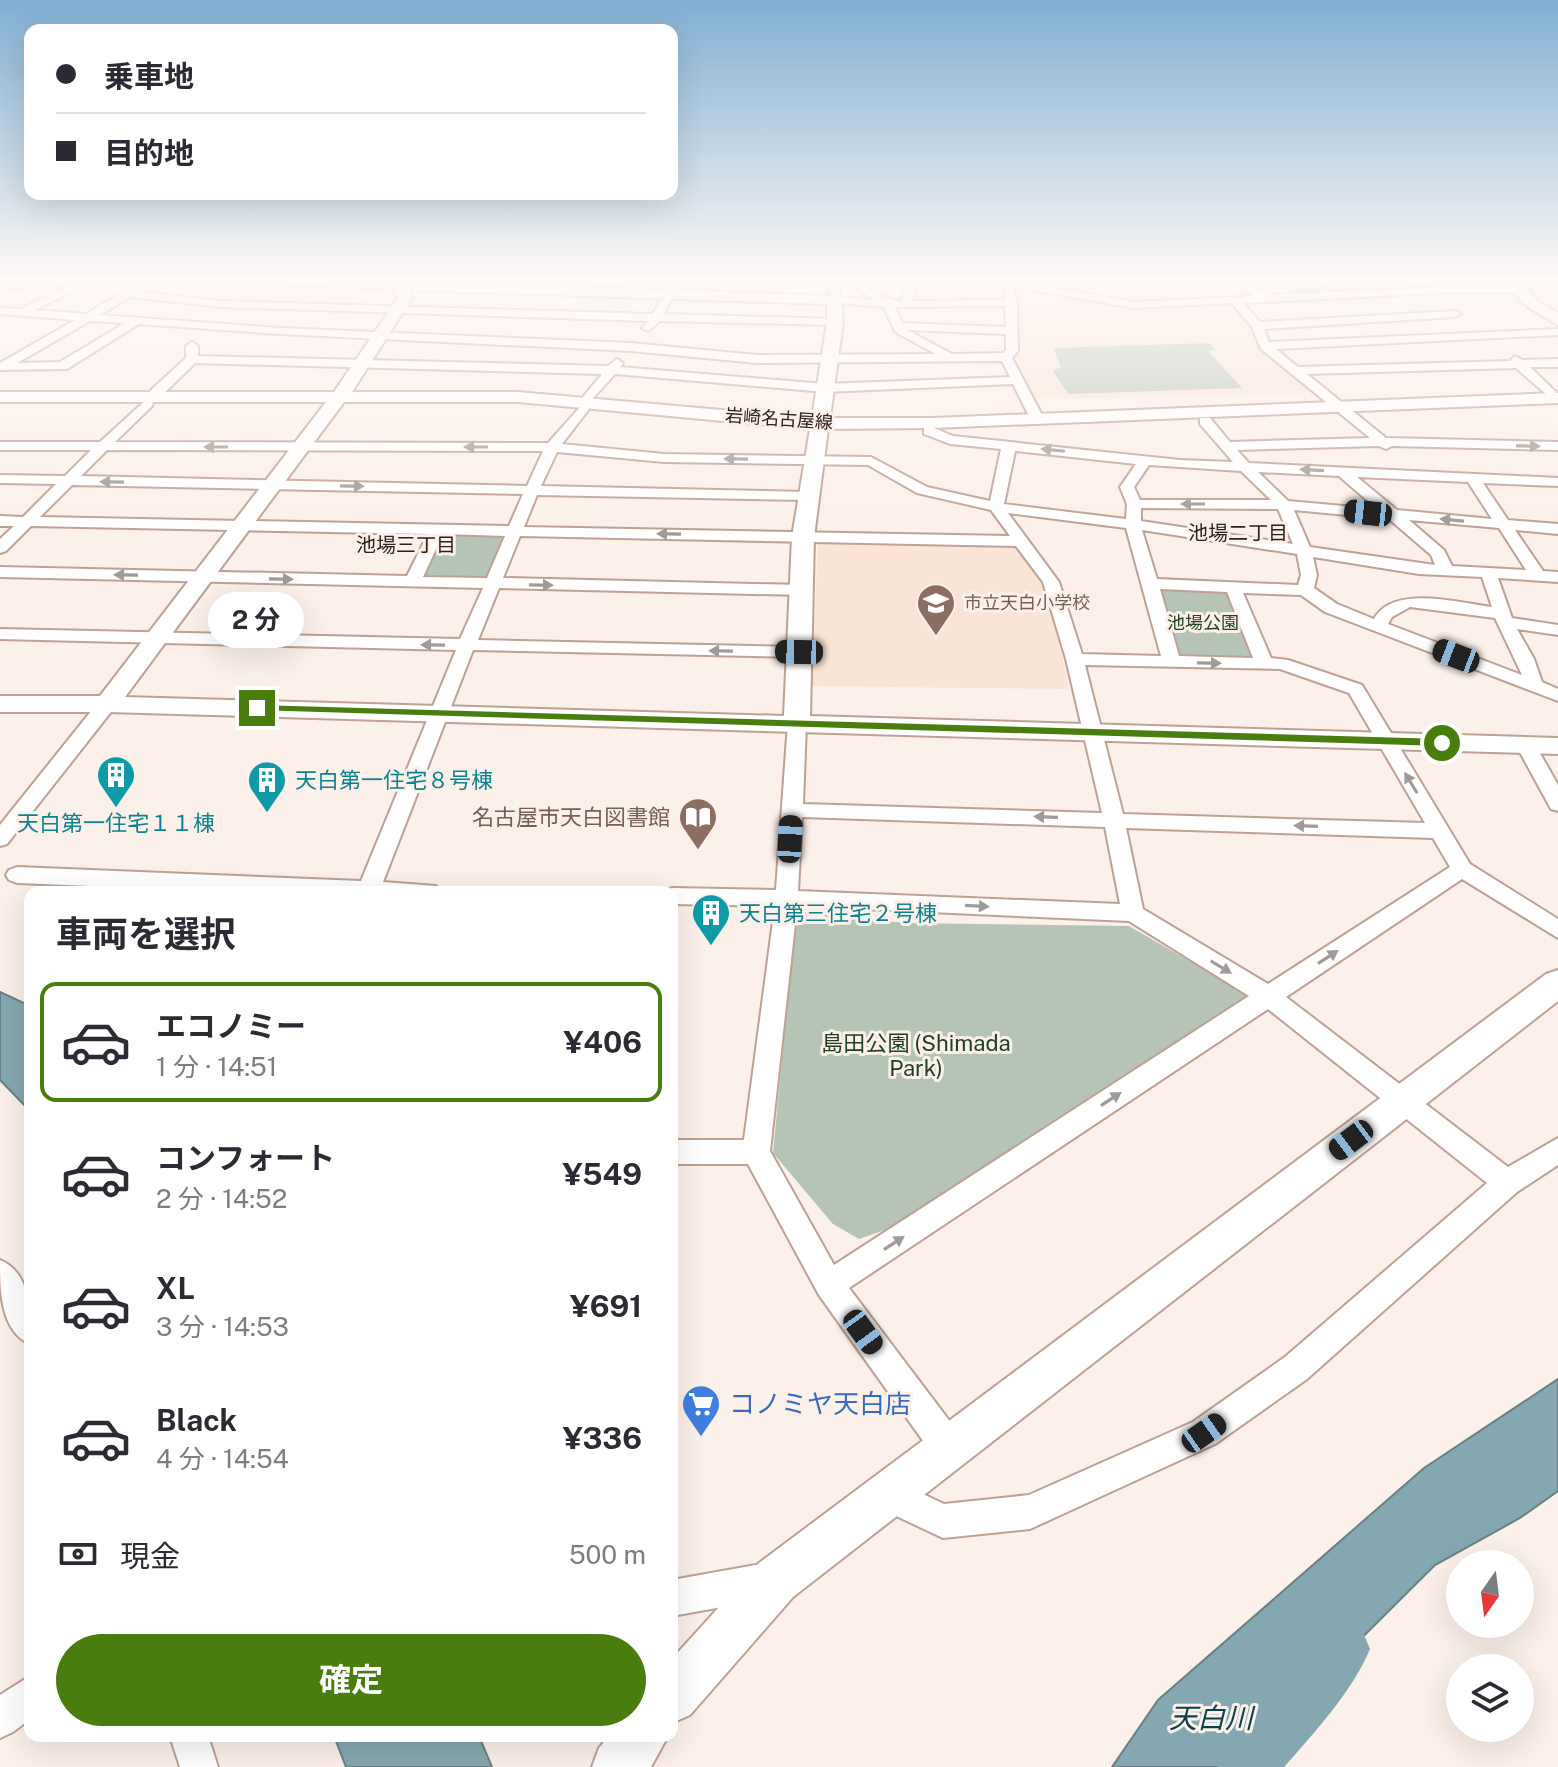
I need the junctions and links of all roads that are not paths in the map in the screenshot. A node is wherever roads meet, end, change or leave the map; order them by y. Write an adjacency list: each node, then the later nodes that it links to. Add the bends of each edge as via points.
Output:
1 (70, 361): 13 (street, via 63,366)
2 (189, 361): 20 (street)
3 (277, 361): 11 (street)
4 (366, 361): 11 (street)
5 (618, 361): 14 (street)
6 (829, 361): 17 (street)
7 (1008, 361): 16 (street)
8 (1282, 361): 15 (street)
9 (1517, 361): 12 (street)
10 (1558, 363): 12 (street)
11 (364, 364): 14 (street); 19 (street)
12 (1522, 364): 15 (street); 21 (street)
13 (1, 366)
14 (610, 371): 17 (street); 23 (street)
15 (1292, 371): 24 (street)
16 (1017, 380): 17 (street); 25 (street)
17 (825, 388): 27 (street)
18 (0, 397): 20 (street, 岩崎名古屋線)
19 (339, 399): 20 (street, 岩崎名古屋線); 23 (street, 岩崎名古屋線); 34 (street)
20 (150, 400): 22 (street, 岩崎名古屋線); 33 (street)
21 (1557, 402): 24 (street, 岩崎名古屋線)
22 (0, 404)
23 (584, 405): 27 (street, 岩崎名古屋線); 35 (street)
24 (1345, 410): 25 (street, 岩崎名古屋線); 26 (street, 岩崎名古屋線); 36 (street)
25 (1037, 419): 27 (street, 岩崎名古屋線)
26 (1205, 421): 28 (street, 岩崎名古屋線); 31 (street)
27 (818, 426): 28 (street, 岩崎名古屋線); 37 (street)
28 (929, 431): 30 (street, via 950,440)
29 (0, 446): 33 (street)
30 (1009, 446): 38 (street, one-way to 30); 50 (street)
31 (1226, 446): 36 (street); 39 (street)
32 (1558, 446): 36 (street, one-way to 32)
33 (101, 447): 34 (street, one-way to 33); 43 (street)
34 (303, 447): 35 (street, one-way to 34); 45 (street)
35 (552, 447): 37 (street, one-way to 35, via 664,458); 46 (street)
36 (1394, 458): 40 (street); 41 (street)
37 (814, 460): 47 (street); 50 (street, via 871,461 922,490)
38 (1145, 460): 39 (street); 48 (street, via 1127,487)
39 (1245, 467): 40 (street, one-way to 39); 49 (street)
40 (1343, 472): 51 (street)
41 (1473, 478): 44 (street); 55 (street)
42 (0, 479): 43 (street)
43 (67, 481): 45 (street, one-way to 43); 53 (street)
44 (1558, 482)
45 (274, 485): 46 (street, one-way to 46); 56 (street)
46 (532, 490): 47 (street); 59 (street)
47 (809, 496): 60 (street)
48 (1134, 504): 49 (street, one-way to 48); 54 (street)
49 (1284, 505): 51 (street); 63 (street)
50 (996, 507): 54 (street); 61 (street)
51 (1396, 516): 55 (street, one-way to 51); 64 (street, via 1438,553)
52 (0, 521): 53 (street)
53 (27, 521): 56 (street); 62 (street)
54 (1133, 524): 63 (street); 72 (street)
55 (1502, 524): 58 (street); 67 (street)
56 (243, 525): 57 (street); 68 (street)
57 (438, 529): 59 (street); 70 (street)
58 (1558, 529)
59 (515, 531): 60 (street, one-way to 59); 71 (street)
60 (803, 537): 61 (street); 74 (street)
61 (1019, 541): 83 (street, via 1051,582)
62 (0, 548)
63 (1304, 552): 64 (street); 75 (street, via 1309,575)
64 (1446, 571): 66 (street)
65 (0, 572): 68 (street, one-way to 65)
66 (1488, 573): 67 (street); 76 (street)
67 (1538, 576): 69 (street)
68 (203, 577): 70 (street, one-way to 70); 80 (street)
69 (1558, 577)
70 (412, 582): 71 (street)
71 (491, 583): 74 (street, one-way to 74); 81 (street)
72 (1151, 584): 73 (street); 84 (street)
73 (1233, 587): 75 (street); 85 (street)
74 (801, 590): 82 (street)
75 (1305, 590): 77 (street, via 1331,608)
76 (1504, 618): 77 (street, via 1407,602 1385,614); 78 (street); 86 (street, via 1531,663)
77 (1379, 626): 86 (street)
78 (1558, 630)
79 (0, 634): 80 (street)
80 (157, 638): 81 (street, one-way to 80); 89 (street)
81 (469, 646): 82 (street, one-way to 81); 90 (street)
82 (799, 652): 91 (street)
83 (1075, 659): 84 (street); 92 (street)
84 (1172, 662): 85 (street, one-way to 85)
85 (1264, 663): 93 (street, via 1356,689)
86 (1533, 686): 87 (street)
87 (1558, 695)
88 (0, 704): 89 (street)
89 (107, 704): 90 (street); 100 (street)
90 (438, 713): 91 (street); 105 (street)
91 (797, 723): 92 (street); 97 (street)
92 (1093, 732): 93 (street); 98 (street)
93 (1385, 741): 94 (street); 99 (street, one-way to 93)
94 (1526, 745): 95 (street); 96 (street)
95 (1558, 746)
96 (1558, 804)
97 (792, 810): 98 (street, one-way to 97); 107 (street)
98 (1114, 820): 99 (street, one-way to 98); 108 (street)
99 (1440, 831): 101 (street)
100 (0, 839)
101 (1462, 869): 109 (street); 111 (street, one-way to 101)
102 (8, 871): 103 (street); 104 (street)
103 (26, 886)
104 (266, 886)
105 (371, 886)
106 (678, 896): 107 (street)
107 (787, 898): 108 (street, one-way to 108); 115 (street)
108 (1133, 913): 111 (street, one-way to 111)
109 (1558, 930)
110 (1558, 983): 112 (street)
111 (1268, 996): 112 (street); 118 (street, one-way to 111)
112 (1402, 1102): 116 (street); 120 (street)
113 (1558, 1150): 116 (street)
114 (678, 1152): 115 (street)
115 (756, 1152): 118 (street)
116 (1507, 1183): 121 (street, via 1296,1368 1204,1433 1030,1512 943,1521)
117 (0, 1274): 119 (street)
118 (829, 1285): 120 (street)
119 (24, 1318)
120 (948, 1447): 121 (street)
121 (887, 1494): 122 (street)
122 (776, 1580): 123 (street); 124 (street)
123 (678, 1597)
124 (678, 1690)
125 (24, 1700): 126 (street)
126 (0, 1719)
127 (191, 1742): 129 (street)
128 (637, 1742): 130 (street)
129 (199, 1767)
130 (618, 1767)

